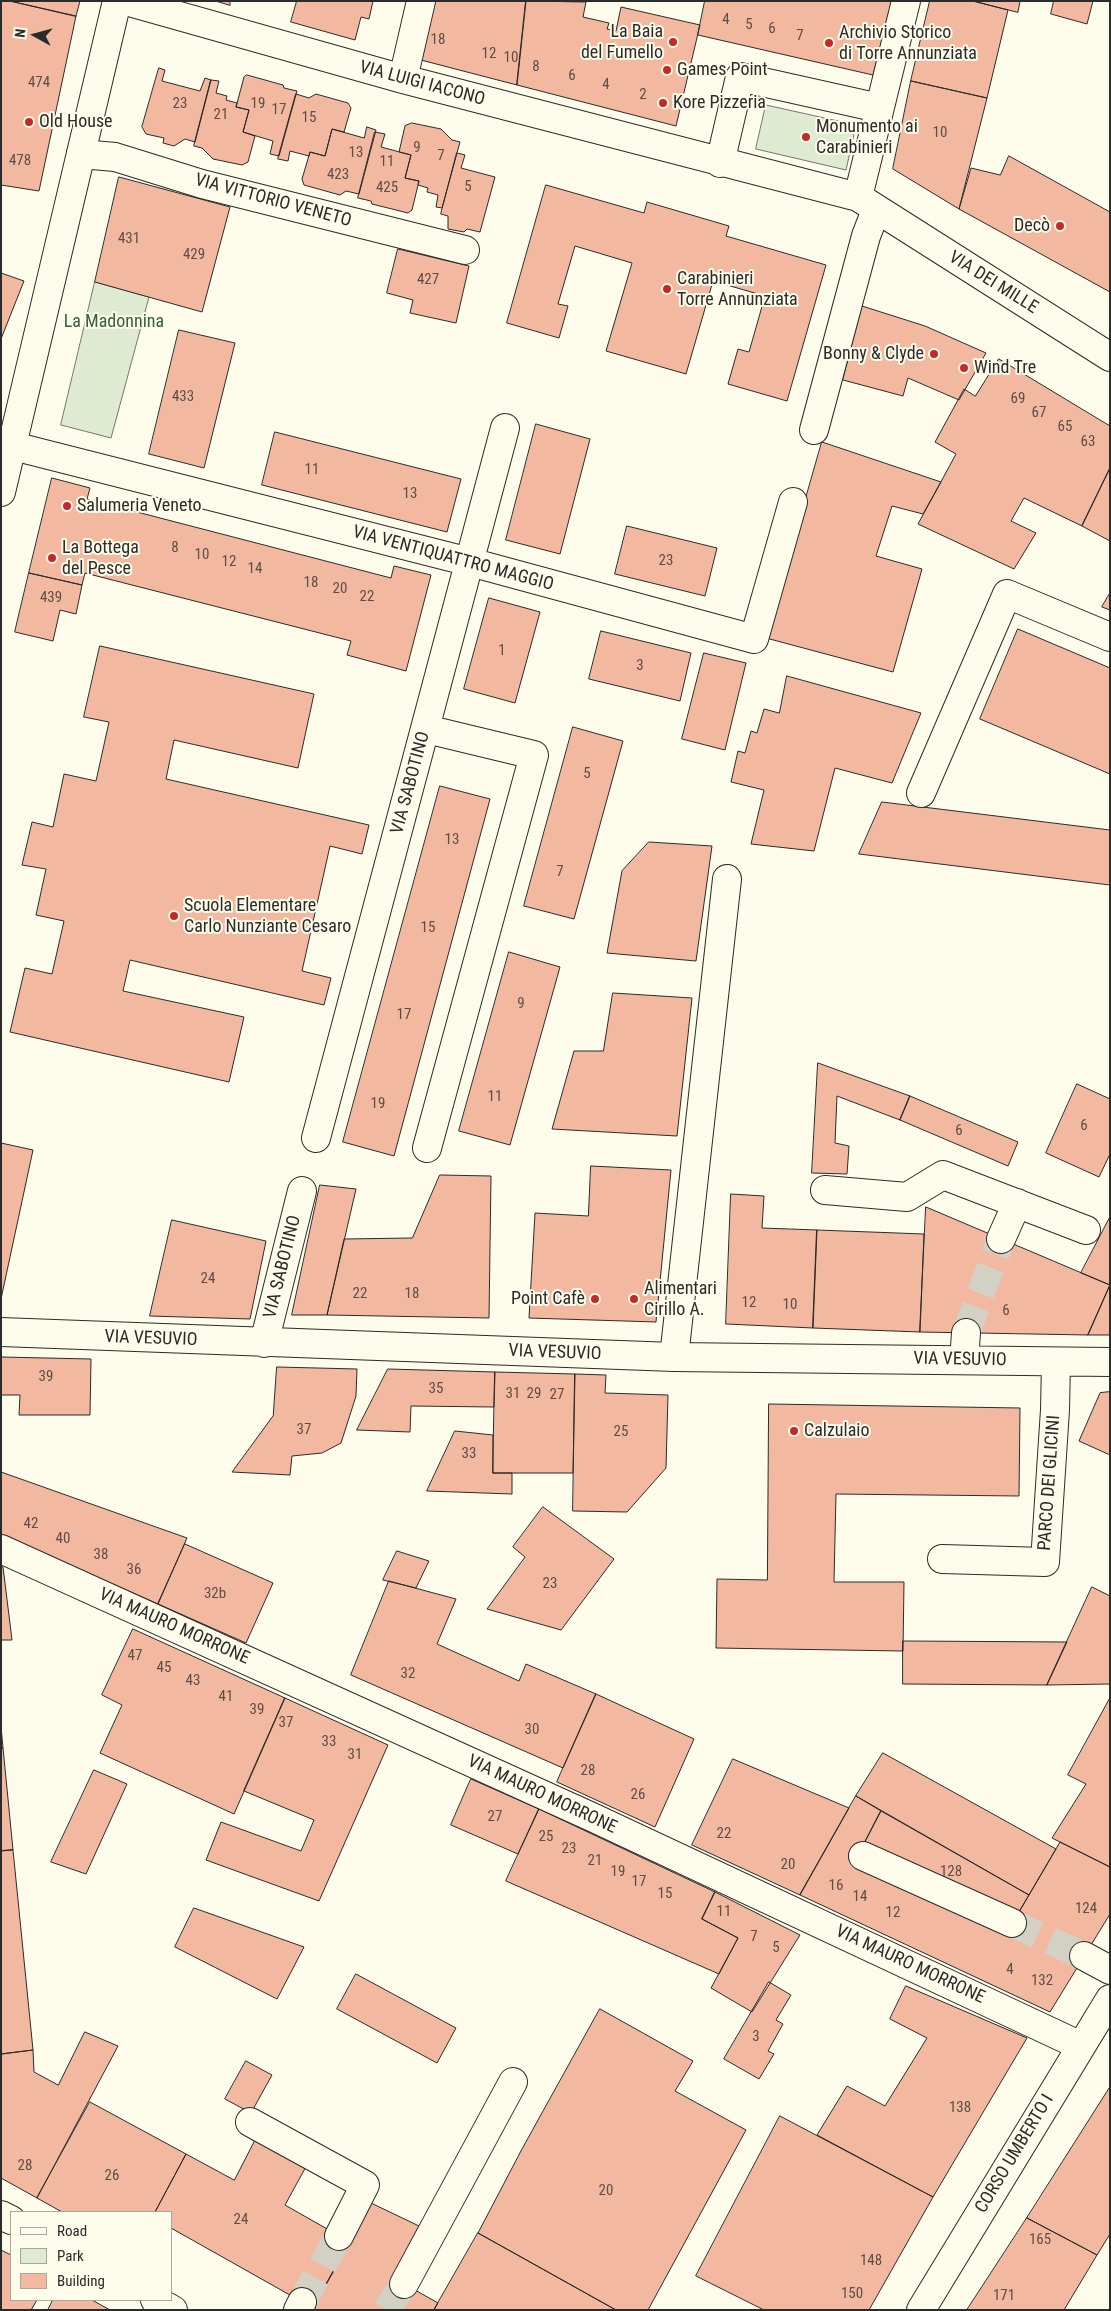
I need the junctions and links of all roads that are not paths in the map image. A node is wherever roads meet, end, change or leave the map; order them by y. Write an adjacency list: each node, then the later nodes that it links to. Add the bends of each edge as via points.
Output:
1 (117, 1): 7 (street)
2 (126, 1): 5 (street, VIA LUIGI IACONO)
3 (421, 1): 5 (street)
4 (906, 1): 6 (street)
5 (403, 79): 8 (street, VIA LUIGI IACONO)
6 (880, 108): 8 (street, via 740,77); 9 (street)
7 (81, 154): 10 (street, VIA VITTORIO VENETO, via 115,156 202,184); 14 (street)
8 (720, 163): 9 (street, VIA LUIGI IACONO)
9 (867, 204): 11 (street, VIA DEI MILLE); 13 (street, via 866,236)
10 (465, 250)
11 (1110, 357)
12 (505, 428): 17 (street, VIA SABOTINO)
13 (814, 430)
14 (13, 446): 15 (street); 17 (street, VIA VENTIQUATTRO MAGGIO)
15 (2, 485)
16 (793, 502): 17 (street, VIA VENTIQUATTRO MAGGIO, via 754,639)
17 (470, 562): 19 (street, VIA SABOTINO)
18 (1110, 637): 20 (street, via 1007,594)
19 (426, 730): 22 (street, VIA SABOTINO); 23 (street, via 534,755)
20 (921, 793)
21 (727, 878): 32 (street)
22 (316, 1138)
23 (426, 1148)
24 (825, 1190): 26 (street, via 907,1197 943,1175)
25 (302, 1191): 31 (street, VIA SABOTINO)
26 (1017, 1202): 27 (street); 28 (street)
27 (1086, 1230)
28 (1001, 1239)
29 (1, 1332): 31 (street, VIA VESUVIO)
30 (966, 1332): 33 (street)
31 (264, 1343): 32 (street, VIA VESUVIO)
32 (674, 1357): 33 (street, VIA VESUVIO)
33 (964, 1360): 34 (street, VIA VESUVIO)
34 (1056, 1362): 35 (street, VIA VESUVIO); 37 (street, PARCO DEI GLICINI, via 1045,1562)
35 (1110, 1362)
36 (1, 1549): 43 (street, VIA MAURO MORRONE, via 594,1818)
37 (942, 1560)
38 (862, 1856): 39 (street)
39 (1012, 1924)
40 (1084, 1956): 41 (street)
41 (1110, 1970)
42 (1108, 2004): 43 (street, CORSO UMBERTO I)
43 (1081, 2046): 50 (street, CORSO UMBERTO I)
44 (513, 2082): 47 (street)
45 (250, 2122): 46 (street, via 365,2185)
46 (339, 2236)
47 (404, 2284)
48 (157, 2301): 49 (street)
49 (173, 2310)
50 (921, 2310)

